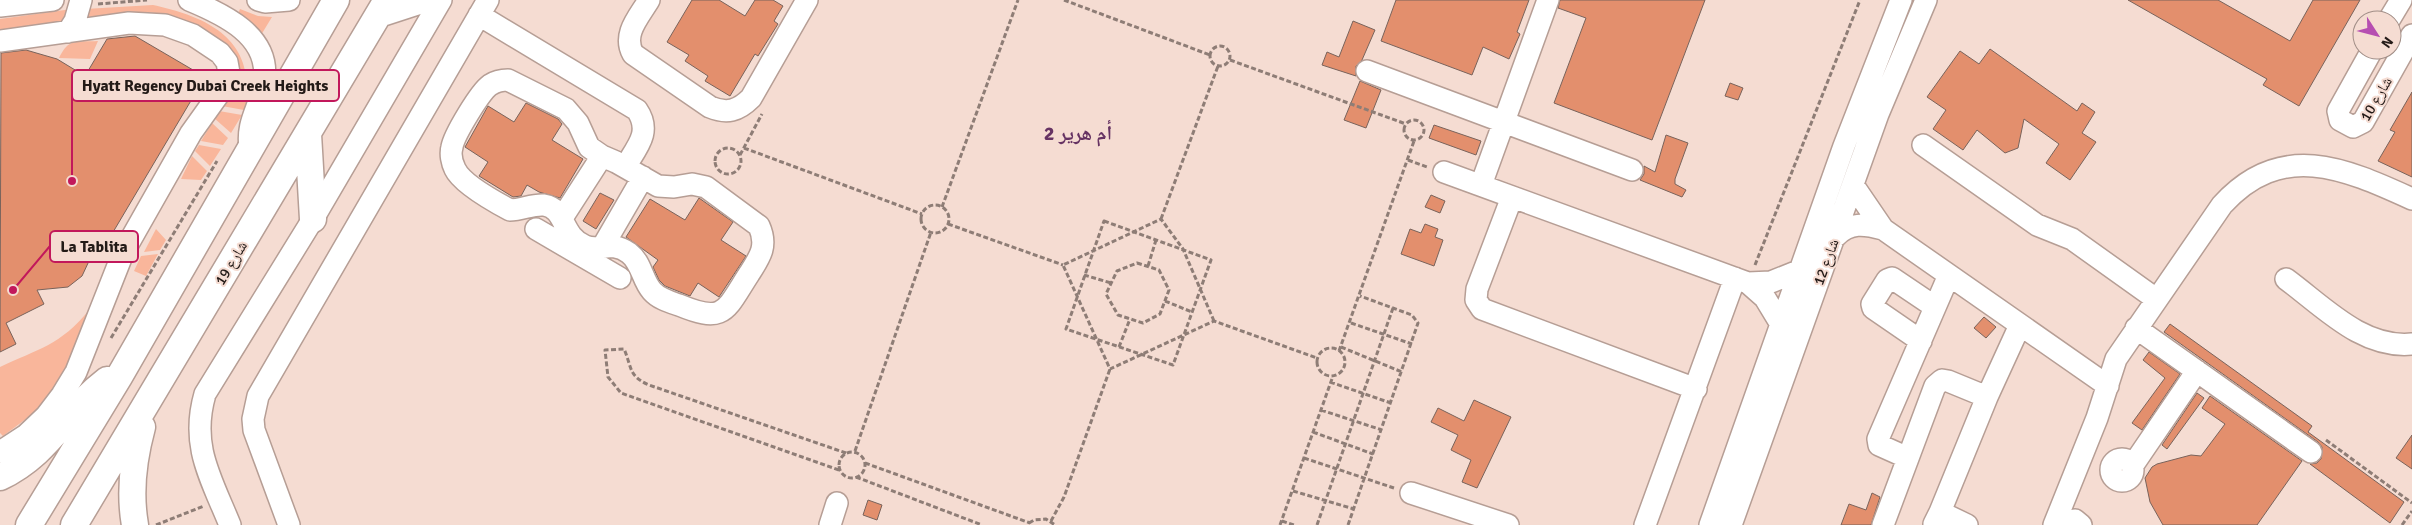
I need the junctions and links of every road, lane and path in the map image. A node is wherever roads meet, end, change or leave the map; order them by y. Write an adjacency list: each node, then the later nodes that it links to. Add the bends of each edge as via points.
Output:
1 (53, 0): 17 (street)
2 (81, 0): 20 (street)
3 (189, 0): 35 (street, via 242,28 254,40 261,55 264,81 250,124)
4 (258, 0): 5 (street)
5 (289, 0)
6 (336, 0): 35 (main road)
7 (422, 0): 18 (main road)
8 (441, 0): 49 (street)
9 (649, 0): 10 (street, via 631,30 629,47 633,54 710,107 721,111 732,111 751,98)
10 (807, 0)
11 (1018, 0): 46 (path)
12 (1064, 0): 24 (path)
13 (1548, 0): 30 (street)
14 (1860, 0): 69 (path)
15 (1902, 0): 64 (street, شارع 12, via 1854,118)
16 (1926, 0): 43 (street, شارع 12, via 1896,66)
17 (0, 6)
18 (383, 7): 32 (main road, شارع 19)
19 (484, 8): 40 (street, via 637,110 643,119 644,130); 145 (street, via 258,396 254,430)
20 (68, 32): 22 (street); 115 (street, via 129,23 181,29 224,57 229,67 228,78 191,133 128,245 76,372 62,396 26,435)
21 (2412, 35): 23 (street, شارع 10)
22 (0, 41)
23 (2402, 53)
24 (1210, 55): 25 (path, via 1214,49 1224,47); 28 (path)
25 (1230, 60): 28 (path); 31 (path)
26 (2366, 60): 27 (street, شارع 10, via 2338,111 2340,120 2353,127 2363,122)
27 (2398, 60)
28 (1218, 66): 50 (path)
29 (1367, 71): 30 (street)
30 (1503, 122): 39 (street); 42 (street)
31 (1406, 124): 33 (path, via 1406,137); 33 (path, via 1414,120 1424,127 1423,136)
32 (308, 134): 49 (main road); 106 (main road, شارع 19)
33 (1414, 140): 72 (path)
34 (1923, 145): 74 (street, via 2037,225 2072,240)
35 (250, 148): 101 (main road)
36 (744, 148): 47 (path)
37 (602, 156): 40 (street); 48 (street); 48 (street, via 589,146 573,115 518,83 497,81 482,94 452,146 451,158 455,169 462,179 510,210 544,205)
38 (716, 156): 38 (path, via 720,172 732,174 740,166 740,155 736,151 725,149)
39 (1632, 170)
40 (634, 172): 59 (street); 59 (street, via 658,186 699,185 712,190 759,226 765,246 762,256 730,304 723,311 704,315 658,297 630,254 617,247)
41 (1444, 172): 42 (street)
42 (1480, 185): 44 (street)
43 (1854, 185): 53 (street); 56 (street, شارع 12)
44 (1512, 197): 69 (street); 104 (street, via 1476,289 1476,300 1482,309)
45 (2412, 199): 74 (street, via 2335,168 2309,164 2284,166 2259,174 2236,189 2222,204)
46 (942, 207): 47 (path, via 928,207); 51 (path, via 948,213)
47 (922, 214): 54 (path, via 924,227)
48 (562, 218): 58 (street)
49 (313, 219): 130 (street, via 205,394 200,413 200,448)
50 (1161, 219): 55 (path); 60 (path)
51 (948, 224): 54 (path, via 940,232); 62 (path)
52 (536, 229): 58 (street)
53 (1883, 230): 56 (street, via 1854,225); 66 (street)
54 (931, 232): 117 (path)
55 (1134, 232): 57 (path); 61 (path); 61 (path, via 1104,221)
56 (1836, 236): 75 (street, شارع 12)
57 (1156, 240): 60 (path); 63 (path)
58 (575, 246): 59 (street); 67 (street)
59 (603, 246)
60 (1183, 249): 71 (path); 71 (path, via 1211,260)
61 (1092, 252): 62 (path); 65 (path)
62 (1063, 265): 73 (path)
63 (1148, 266): 70 (path, via 1137,263 1117,271); 76 (path, via 1159,270 1169,290)
64 (1801, 270): 69 (street, via 1776,281); 75 (street, شارع 12)
65 (1084, 275): 70 (path); 73 (path)
66 (1949, 276): 77 (street); 83 (street)
67 (620, 278)
68 (2286, 278): 91 (street, via 2359,333 2375,341)
69 (1742, 280): 84 (street, via 1765,298); 104 (street)
70 (1111, 283): 80 (path, via 1106,294 1118,315)
71 (1199, 290): 79 (path); 81 (path)
72 (1360, 296): 78 (path); 82 (path)
73 (1077, 299): 88 (path); 88 (path, via 1066,328)
74 (2156, 299): 85 (street)
75 (1802, 300): 84 (street, شارع 12); 155 (street, شارع 12)
76 (1165, 301): 79 (path); 80 (path, via 1160,314 1143,323)
77 (1935, 307): 89 (street); 89 (street, via 1892,278 1887,280 1872,304 1873,308)
78 (1393, 308): 86 (path); 90 (path, via 1417,320)
79 (1192, 312): 87 (path)
80 (1130, 319): 92 (path)
81 (1214, 321): 87 (path); 95 (path)
82 (1350, 322): 86 (path); 93 (path)
83 (2020, 325): 103 (street); 107 (street)
84 (1782, 326): 154 (street, شارع 12)
85 (2136, 328): 99 (street); 103 (street, via 2116,359)
86 (1384, 334): 90 (path); 96 (path)
87 (1184, 335): 94 (path); 94 (path, via 1173,365)
88 (1097, 340): 92 (path); 97 (path)
89 (1921, 340): 121 (street, via 1878,439 1879,445)
90 (1412, 344): 98 (path)
91 (2412, 344)
92 (1119, 347): 94 (path)
93 (1340, 349): 95 (path, via 1329,348); 96 (path); 100 (path, via 1344,365)
94 (1144, 355): 97 (path)
95 (1317, 358): 100 (path, via 1322,373)
96 (1375, 361): 98 (path); 105 (path)
97 (1110, 369): 137 (path, via 1064,497)
98 (1402, 372): 108 (path)
99 (2197, 372): 113 (street, via 2126,462 2112,449); 118 (street)
100 (1333, 376): 102 (path)
101 (119, 377): 125 (main road, via 102,384 45,446); 139 (main road)
102 (1330, 382): 105 (path); 109 (path)
103 (2108, 386): 113 (street)
104 (1696, 389): 153 (street)
105 (1363, 393): 108 (path); 110 (path)
106 (152, 396): 141 (main road, شارع 19); 142 (main road, via 133,462)
107 (1987, 397): 121 (street, via 1942,380 1935,386); 136 (street)
108 (1391, 403): 111 (path)
109 (1321, 410): 110 (path); 112 (path)
110 (1354, 421): 111 (path); 114 (path)
111 (1382, 430): 119 (path)
112 (1313, 432): 114 (path); 120 (path)
113 (2089, 436): 158 (street)
114 (1346, 444): 119 (path); 123 (path)
115 (0, 452)
116 (846, 452): 117 (path); 124 (path, via 839,460); 124 (path, via 649,385 628,367 624,349 605,350 608,377 621,393)
117 (855, 452): 122 (path, via 864,458)
118 (2311, 452): 133 (path, via 2323,438)
119 (1373, 454): 127 (path)
120 (1304, 458): 123 (path); 128 (path)
121 (1908, 458): 156 (street)
122 (865, 463): 126 (path); 140 (path)
123 (1337, 469): 127 (path); 131 (path)
124 (839, 470): 126 (path, via 846,477)
125 (0, 477)
126 (856, 477): 147 (path)
127 (1365, 478): 129 (path); 134 (path)
128 (1293, 491): 131 (path); 138 (path)
129 (1410, 494): 152 (street)
130 (220, 500): 143 (path); 144 (street)
131 (1325, 501): 134 (path); 150 (path)
132 (837, 503): 146 (street)
133 (2412, 503)
134 (1354, 509): 151 (path)
135 (2412, 511): 160 (path)
136 (1937, 518): 157 (street)
137 (1051, 521): 140 (path, via 1040,518); 148 (path)
138 (1281, 523): 149 (path)
139 (30, 524)
140 (1029, 524)
141 (74, 525)
142 (135, 525)
143 (155, 525)
144 (230, 525)
145 (290, 525)
146 (830, 525)
147 (982, 525)
148 (1055, 525)
149 (1294, 525)
150 (1317, 525)
151 (1348, 525)
152 (1508, 525)
153 (1645, 525)
154 (1710, 525)
155 (1731, 525)
156 (1883, 525)
157 (1967, 525)
158 (2054, 525): 159 (street, via 2075,520)
159 (2081, 525)
160 (2402, 525)

